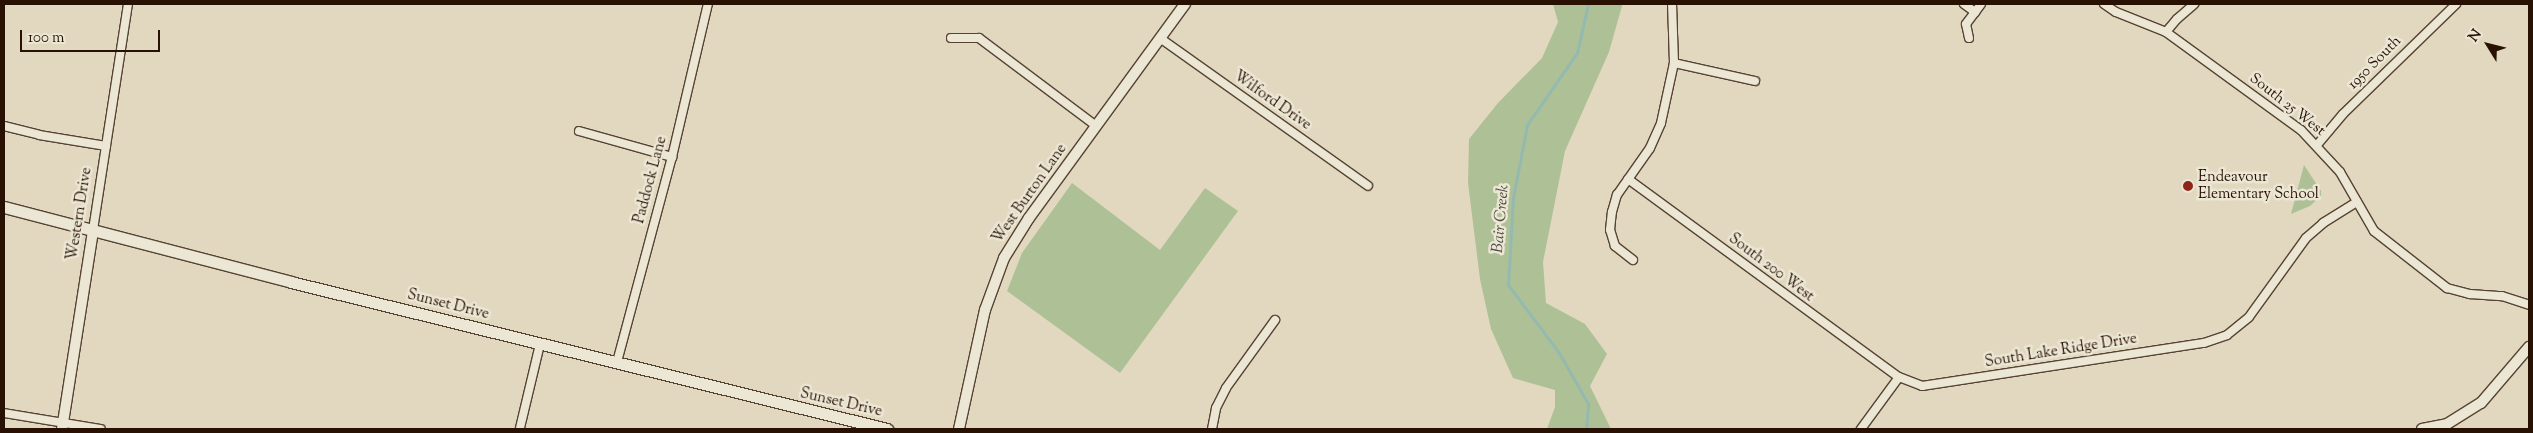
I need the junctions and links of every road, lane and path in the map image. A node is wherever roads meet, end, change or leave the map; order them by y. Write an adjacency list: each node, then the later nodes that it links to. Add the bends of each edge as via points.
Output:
1 (128, 4): 21 (street, Western Drive)
2 (708, 4): 22 (street, Paddock Lane)
3 (1185, 4): 13 (street, West Burton Lane)
4 (1672, 4): 15 (street)
5 (1964, 4): 10 (street)
6 (1981, 4): 10 (street)
7 (2104, 4): 11 (street, South 25 West)
8 (2194, 4): 11 (street)
9 (2456, 4): 20 (street, 1950 South, via 2350,107)
10 (1975, 12): 14 (street, via 1966,24)
11 (2166, 32): 20 (street, South 25 West)
12 (951, 38): 18 (street, via 979,38)
13 (1160, 38): 18 (street, West Burton Lane); 24 (street, Wilford Drive)
14 (1969, 38)
15 (1674, 63): 16 (street); 23 (street, via 1661,123 1650,148)
16 (1754, 82)
17 (4, 126): 21 (street)
18 (1096, 126): 41 (street, West Burton Lane, via 1004,258 984,310)
19 (579, 131): 22 (street)
20 (2317, 145): 25 (street, South 25 West, via 2340,172)
21 (106, 146): 27 (street, Western Drive)
22 (672, 157): 33 (street, Paddock Lane)
23 (1628, 179): 28 (street, via 1617,195 1610,230 1615,246); 34 (street, South 200 West)
24 (1368, 186)
25 (2356, 202): 29 (street, South 25 West, via 2374,231 2447,288 2470,294 2502,296); 34 (street, South Lake Ridge Drive, via 2306,238 2249,317 2227,335 2204,343 1922,386)
26 (4, 207): 27 (main road, Sunset Drive)
27 (93, 230): 31 (main road, Sunset Drive); 37 (street, Western Drive)
28 (1633, 260)
29 (2529, 305)
30 (1275, 320): 42 (street, via 1226,388 1216,408)
31 (540, 344): 33 (main road, Sunset Drive); 38 (street)
32 (2529, 347): 36 (street, via 2481,403)
33 (617, 362): 40 (main road, Sunset Drive)
34 (1899, 377): 43 (street)
35 (4, 413): 37 (street)
36 (2449, 426): 44 (street)
37 (63, 427): 39 (street)
38 (520, 428)
39 (101, 429)
40 (886, 429)
41 (959, 429)
42 (1212, 429)
43 (1861, 429)
44 (2422, 429)

